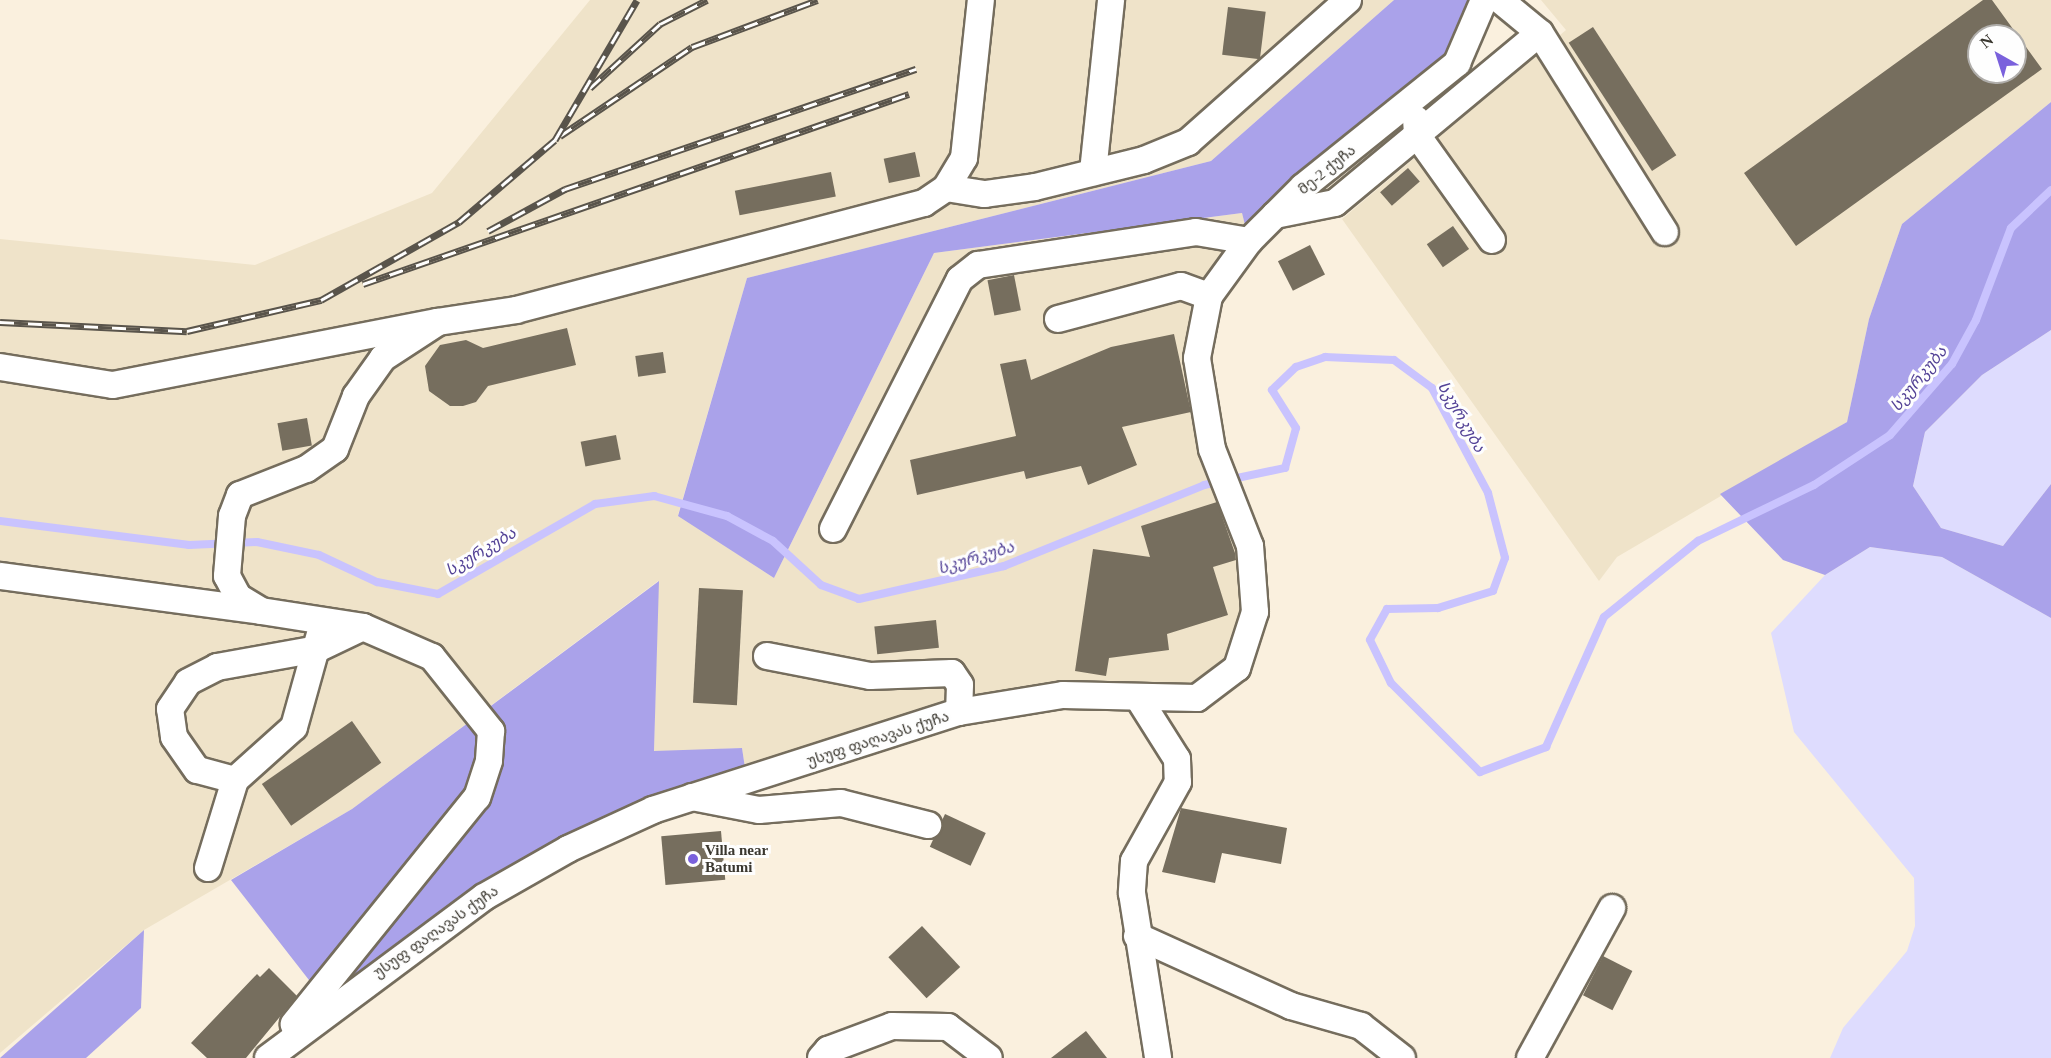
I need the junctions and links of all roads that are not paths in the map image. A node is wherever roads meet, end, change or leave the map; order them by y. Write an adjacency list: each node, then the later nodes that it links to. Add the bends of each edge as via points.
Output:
1 (981, 0): 10 (street, via 964,158)
2 (1110, 0): 9 (street)
3 (1348, 0): 9 (street, via 1188,142)
4 (1484, 0): 7 (street, მე-2 ქუჩა, via 1457,63)
5 (1500, 0): 6 (street)
6 (1540, 33): 8 (street); 12 (street)
7 (1416, 100): 8 (street); 11 (street, მე-2 ქუჩა)
8 (1417, 135): 11 (street, via 1335,202); 13 (street)
9 (1093, 172): 10 (street, via 985,194)
10 (946, 188): 17 (street, via 924,203 516,310)
11 (1275, 215): 14 (street, მე-2 ქუჩა)
12 (1665, 232)
13 (1492, 240)
14 (1249, 241): 15 (street, მე-2 ქუჩა); 20 (street, via 1196,232 1016,255 978,265 960,279)
15 (1209, 296): 16 (street, via 1181,286); 18 (street, მე-2 ქუჩა)
16 (1058, 319)
17 (438, 322): 19 (street, via 113,385); 22 (street, via 383,358 356,396 335,449 306,469 240,495 232,516 227,576 237,597)
18 (1197, 358): 27 (street, უსუფ ფაღავას ქუჩა, via 1212,449 1250,546 1256,612 1237,668 1197,698)
19 (0, 367)
20 (833, 529)
21 (0, 576): 22 (street)
22 (261, 610): 23 (street)
23 (323, 620): 24 (street); 25 (street)
24 (363, 627): 25 (street); 35 (street, via 432,657 491,731 489,761 477,797)
25 (317, 649): 29 (street, via 294,727); 29 (street, via 217,667 188,682 170,709 174,737 197,771)
26 (767, 656): 28 (street, via 870,676 952,673 960,685)
27 (1139, 699): 28 (street, უსუფ ფაღავას ქუჩა, via 1063,694); 34 (street, via 1177,759 1178,782 1134,861)
28 (959, 712): 30 (street, უსუფ ფაღავას ქუჩა)
29 (236, 780): 32 (street)
30 (692, 797): 31 (street, via 759,810 841,803); 35 (street, უსუფ ფაღავას ქუჩა, via 609,828 484,897)
31 (928, 825)
32 (208, 868)
33 (1611, 909): 40 (street)
34 (1137, 936): 38 (street); 39 (street, via 1291,1006 1362,1026)
35 (268, 1058)
36 (821, 1058): 37 (street, via 828,1050 892,1026 948,1027)
37 (989, 1058)
38 (1158, 1058)
39 (1402, 1058)
40 (1530, 1058)

